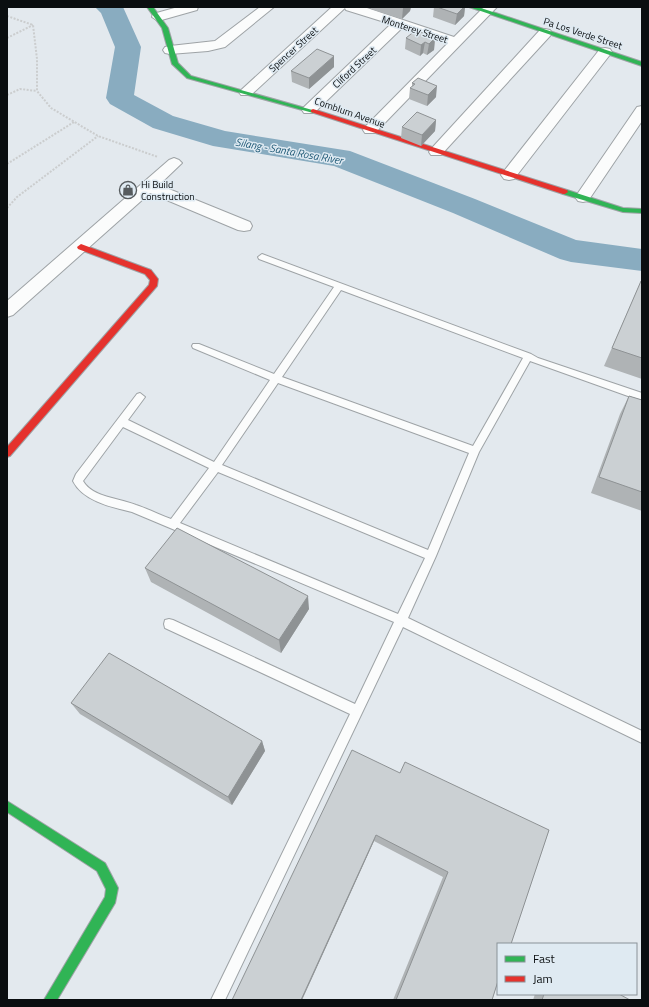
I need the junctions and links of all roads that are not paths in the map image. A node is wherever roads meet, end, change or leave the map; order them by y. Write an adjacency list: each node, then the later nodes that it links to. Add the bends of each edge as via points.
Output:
1 (150, 7): 8 (street, Comblum Avenue)
2 (192, 7): 8 (street)
3 (268, 7): 12 (street, via 220,44)
4 (339, 7): 15 (street, Spencer Street)
5 (351, 7): 9 (street, Monterey Street)
6 (472, 7): 7 (street, Pa Los Verde Street)
7 (489, 9): 10 (street, Pa Los Verde Street); 11 (street)
8 (158, 17): 12 (street, Comblum Avenue, via 165,29)
9 (399, 24): 11 (street, Monterey Street); 16 (street, Cliford Street)
10 (545, 33): 13 (street, Pa Los Verde Street); 19 (street)
11 (457, 42): 18 (street)
12 (170, 50): 15 (street, Comblum Avenue, via 172,60 178,69 189,77)
13 (605, 52): 14 (street, Pa Los Verde Street); 21 (street)
14 (642, 64)
15 (246, 92): 16 (street, Comblum Avenue)
16 (309, 110): 18 (street, Comblum Avenue)
17 (642, 110): 23 (street)
18 (370, 130): 19 (street, Comblum Avenue)
19 (436, 152): 21 (street, Comblum Avenue)
20 (174, 163): 22 (street)
21 (509, 175): 23 (street, Comblum Avenue)
22 (148, 186): 25 (street); 26 (street)
23 (583, 197): 24 (street, via 623,210)
24 (642, 211)
25 (244, 226)
26 (81, 247): 29 (street); 37 (street, via 148,272 154,280 153,286)
27 (262, 257): 28 (lane)
28 (339, 286): 31 (lane); 32 (lane)
29 (7, 311)
30 (196, 346): 32 (lane)
31 (528, 356): 34 (lane); 36 (lane)
32 (277, 379): 36 (lane); 38 (lane)
33 (140, 397): 35 (lane)
34 (642, 397)
35 (122, 422): 38 (lane); 39 (lane, via 79,477 78,485 87,492)
36 (475, 451): 40 (lane)
37 (7, 453)
38 (216, 467): 39 (lane); 40 (lane)
39 (173, 525): 41 (lane)
40 (431, 556): 41 (lane)
41 (401, 620): 43 (lane); 44 (lane)
42 (169, 624): 43 (lane)
43 (357, 711): 47 (lane)
44 (642, 737)
45 (7, 806): 46 (street, via 101,867 112,888 111,899)
46 (50, 1000)
47 (218, 1000)

